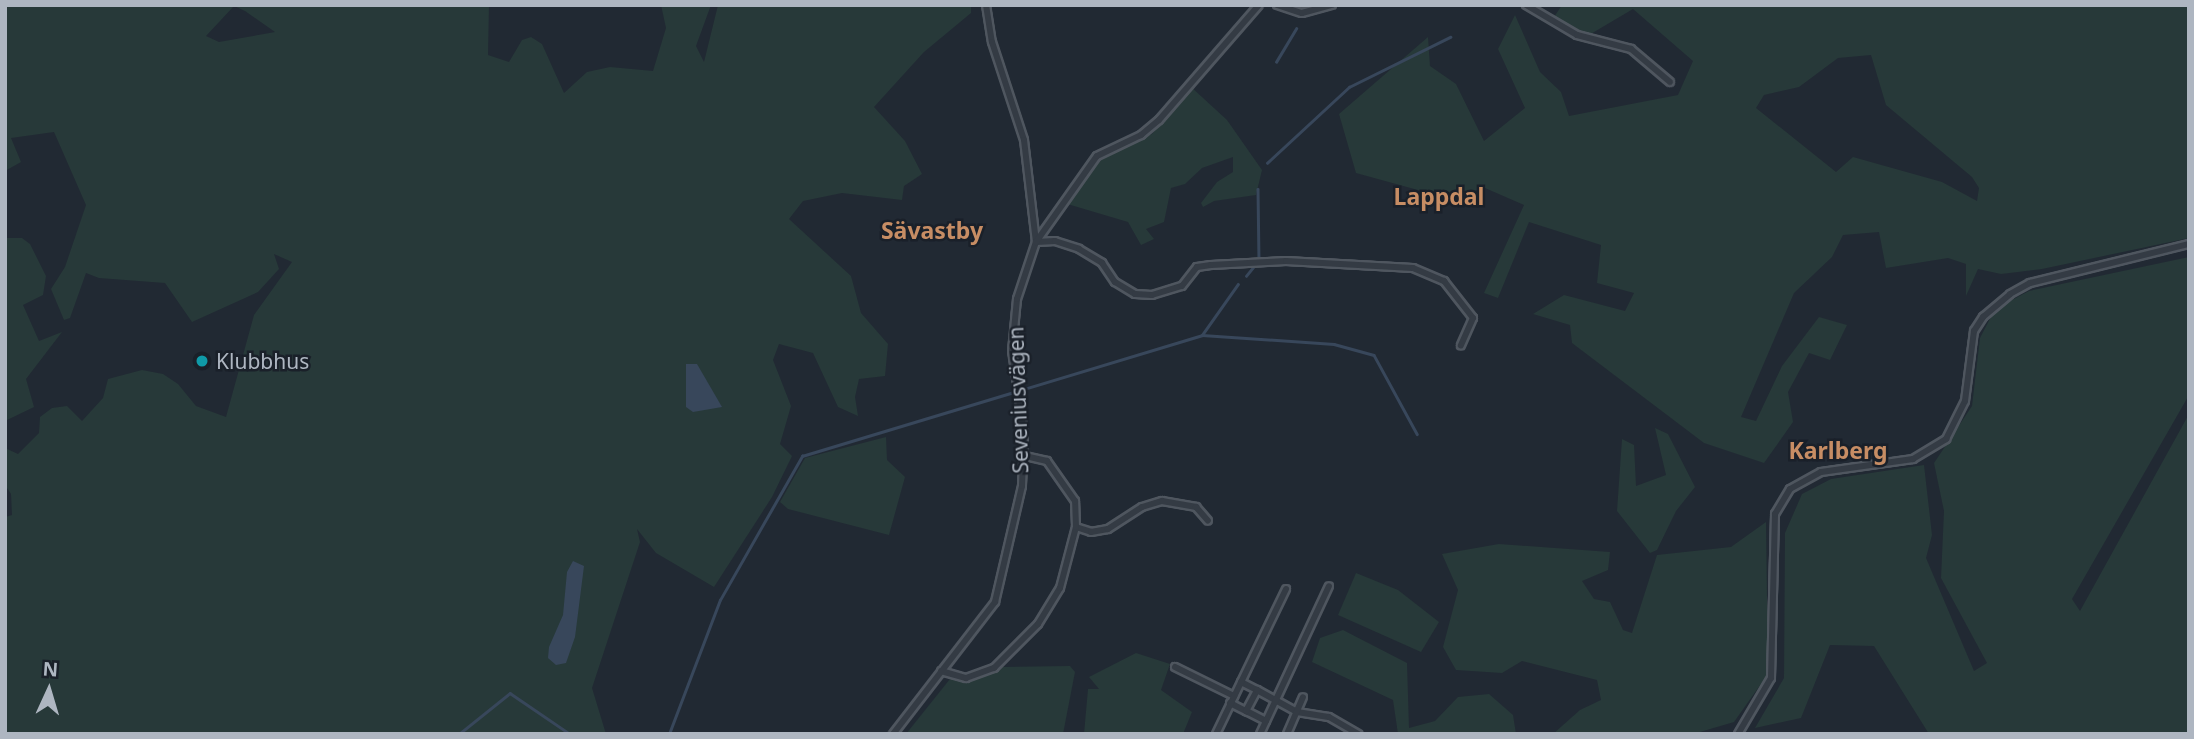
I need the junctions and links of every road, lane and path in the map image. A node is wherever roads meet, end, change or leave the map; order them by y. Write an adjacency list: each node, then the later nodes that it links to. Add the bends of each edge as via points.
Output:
1 (986, 5): 7 (street, Seveniusvägen, via 992,42 1024,140)
2 (1259, 5): 7 (street, Seveniusvägen, via 1159,120 1141,135 1097,156)
3 (1277, 5): 4 (street, via 1317,13)
4 (1332, 5)
5 (1526, 5): 6 (street, via 1577,35 1631,49)
6 (1670, 82)
7 (1036, 242): 9 (street, via 1055,241 1079,248 1135,294 1152,295 1182,286 1197,267 1211,265 1286,261 1413,268 1444,281 1473,318); 10 (street, Seveniusvägen, via 1016,304 1012,352)
8 (2189, 244): 30 (street, via 2030,283 2011,293 1974,331 1965,401 1946,439 1913,459 1821,472 1790,489 1774,514 1771,678)
9 (1461, 345)
10 (1025, 456): 12 (street, via 1047,461 1063,478 1075,501); 16 (street, Seveniusvägen, via 995,602)
11 (1208, 521): 12 (street, via 1196,507 1162,501 1142,507 1108,529 1080,531)
12 (1076, 527): 16 (street, via 1060,588 1049,610 1019,646 976,677)
13 (1329, 586): 20 (street)
14 (1286, 589): 17 (street)
15 (1175, 667): 21 (street)
16 (942, 671): 25 (street, Seveniusvägen)
17 (1241, 682): 18 (street); 21 (street)
18 (1257, 690): 20 (street); 22 (street)
19 (1303, 697): 23 (street)
20 (1277, 699): 23 (street); 24 (street)
21 (1232, 700): 22 (street); 26 (street)
22 (1248, 712): 24 (street)
23 (1297, 712): 28 (street); 29 (street, via 1329,717)
24 (1266, 721): 27 (street)
25 (893, 734)
26 (1216, 734)
27 (1260, 734)
28 (1287, 734)
29 (1359, 734)
30 (1738, 734)

